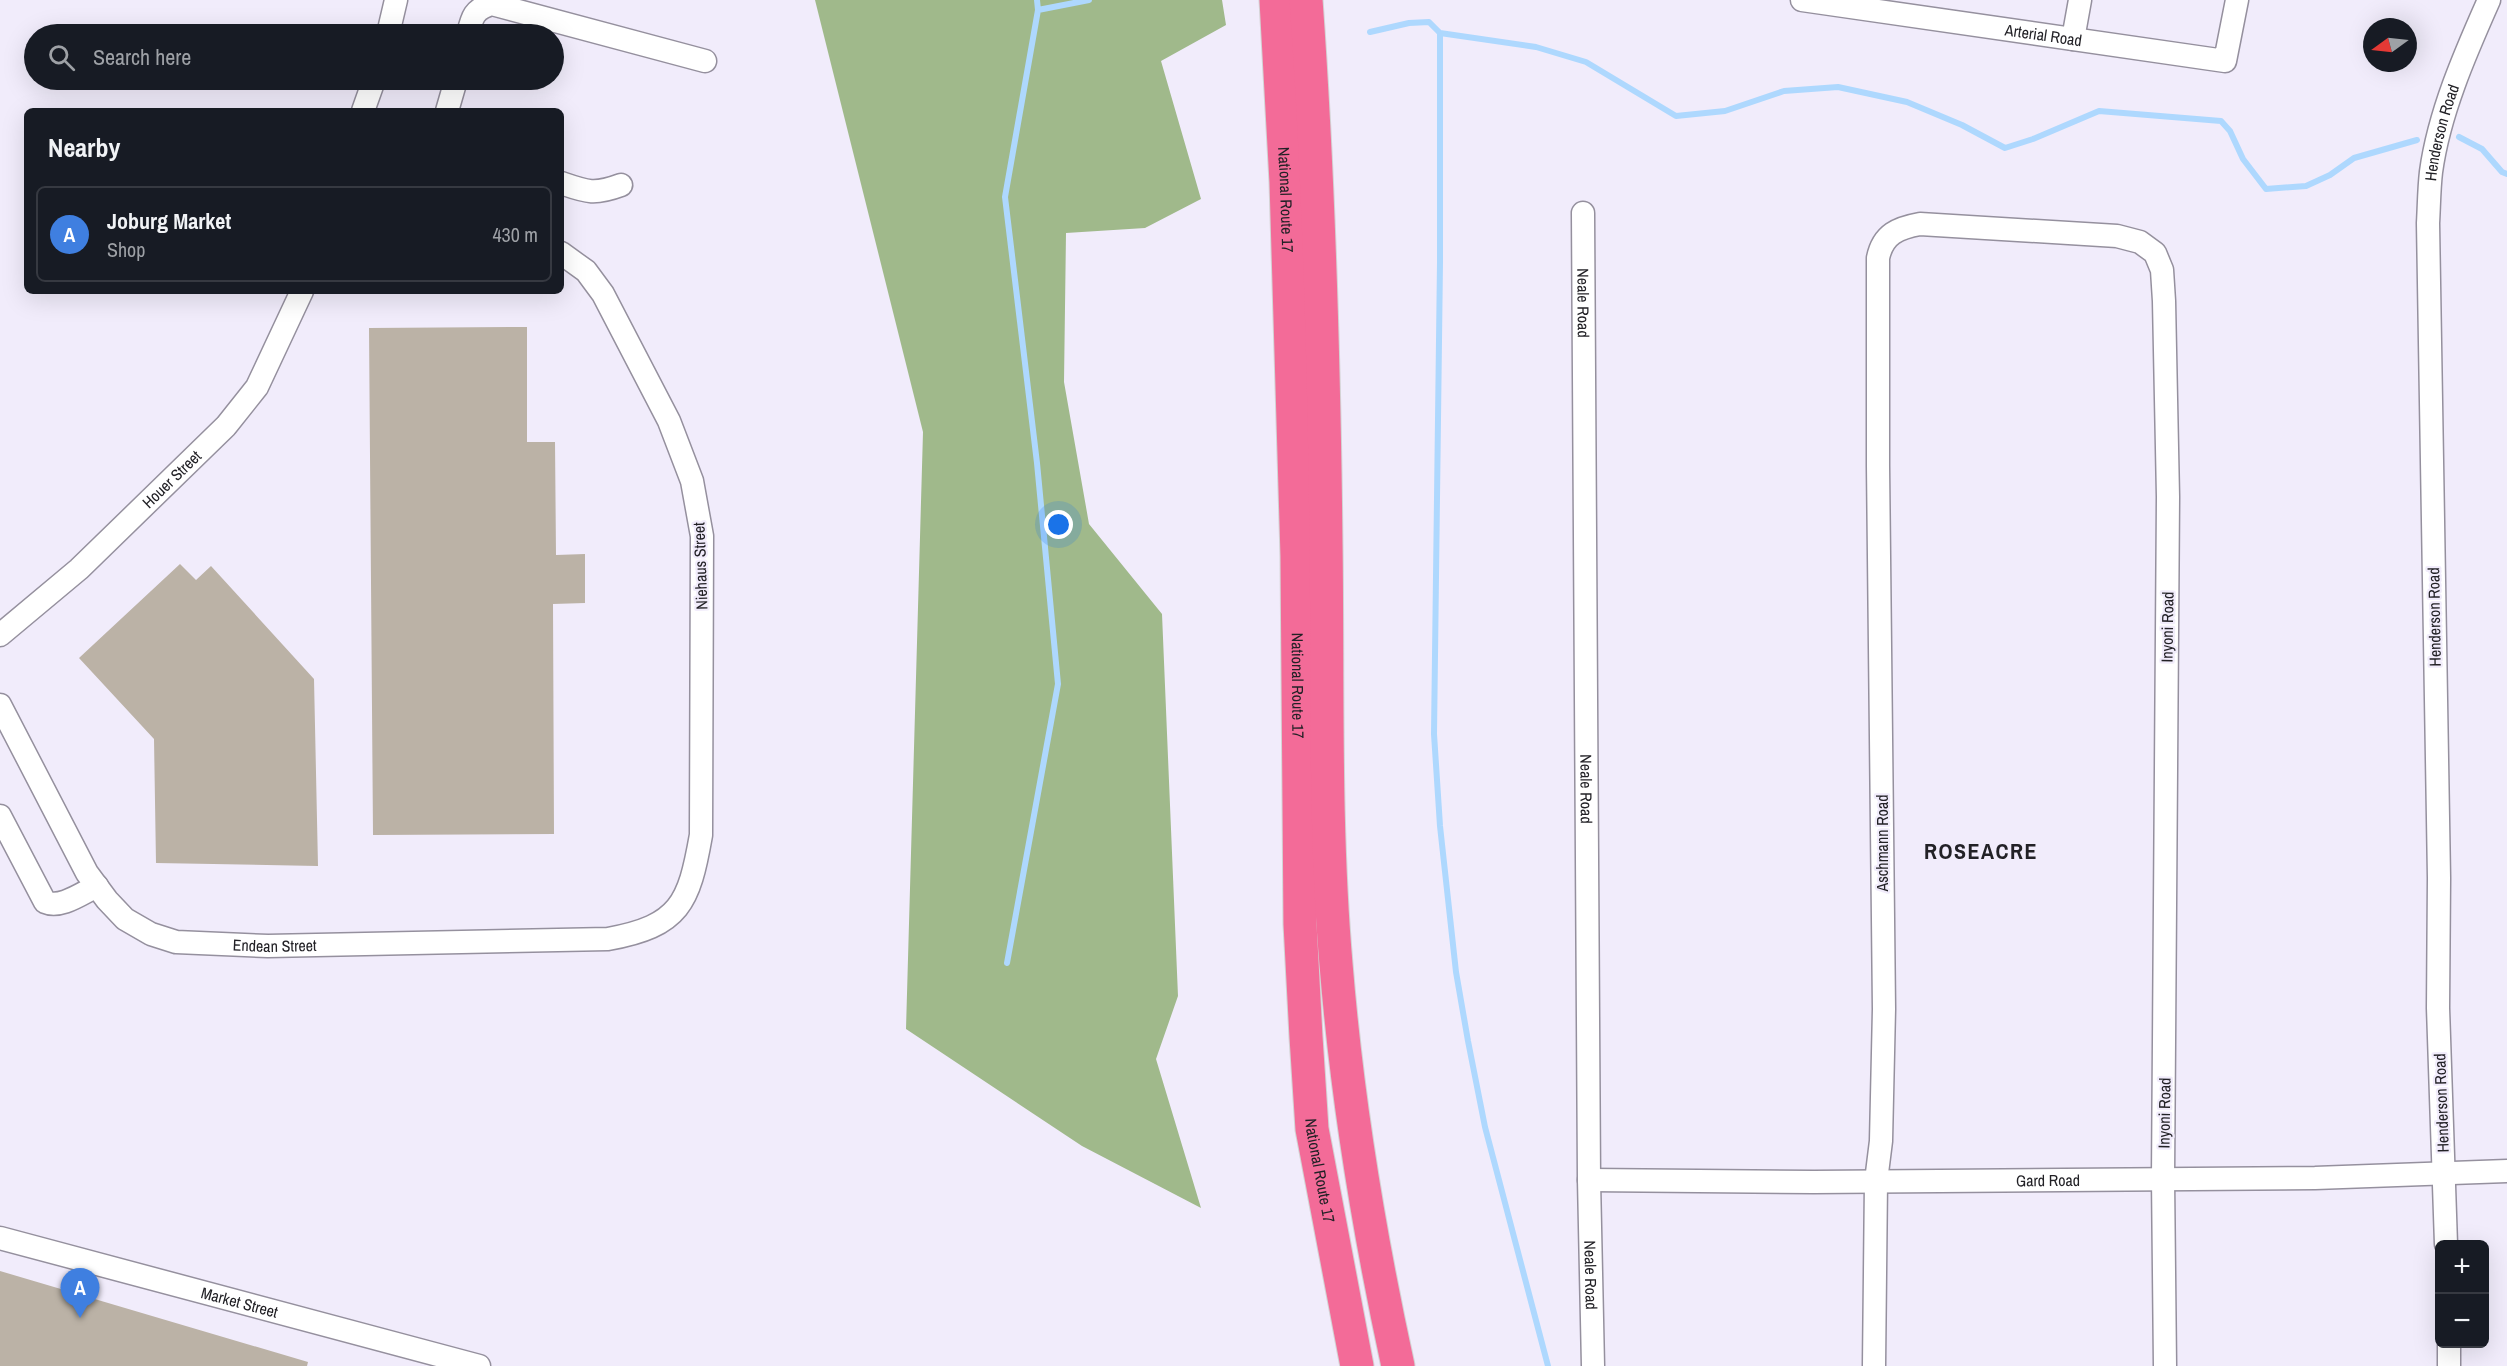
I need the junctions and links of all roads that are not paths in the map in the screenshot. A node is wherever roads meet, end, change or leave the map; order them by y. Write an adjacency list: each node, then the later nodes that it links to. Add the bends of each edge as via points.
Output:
1 (396, 0): 9 (street)
2 (1276, 0): 28 (highway, National Route 17, via 1286,182 1296,532 1300,924)
3 (1306, 0): 36 (highway, via 1321,248 1336,963 1348,1088)
4 (1802, 0): 8 (street, Arterial Road)
5 (2080, 0): 11 (street)
6 (2237, 0): 11 (street, Arterial Road, via 2225,61)
7 (2489, 0): 30 (street, Henderson Road, via 2444,116 2432,172 2428,224 2438,1008)
8 (1922, 9): 11 (street, Arterial Road)
9 (390, 24)
10 (470, 24): 12 (street, via 473,14 492,4)
11 (2073, 39)
12 (705, 61)
13 (370, 90): 15 (street)
14 (453, 90): 16 (street)
15 (364, 108)
16 (448, 108)
17 (564, 184): 18 (street, via 589,193)
18 (621, 185)
19 (1583, 213): 32 (street, Neale Road)
20 (564, 255): 27 (street, Niehaus Street, via 585,271 622,328 682,452 702,536 700,835 687,896)
21 (301, 294): 23 (street, Houer Street, via 257,387 226,426 79,569)
22 (1877, 321): 31 (street, Inyoni Road, via 1881,245 1892,232 1904,227 1920,224 2117,236 2140,242 2160,260 2168,497); 33 (street, Aschmann Road, via 1884,1009 1881,1141)
23 (0, 635)
24 (0, 705): 26 (street, Endean Street, via 61,826)
25 (0, 816): 26 (street, via 45,903 63,902)
26 (97, 886): 27 (street, Endean Street, via 125,919 151,934 176,942 233,945 608,939 656,925)
27 (672, 912)
28 (1312, 1129): 39 (highway, via 1312,1206); 40 (highway, National Route 17)
29 (2507, 1171): 30 (street, Gard Road)
30 (2444, 1172): 31 (street, Gard Road, via 2315,1178); 35 (street, Henderson Road)
31 (2163, 1178): 33 (street, Gard Road); 45 (street, Inyoni Road)
32 (1589, 1180): 33 (street, Gard Road); 43 (street, Neale Road)
33 (1876, 1181): 44 (street, Aschmann Road)
34 (0, 1238): 38 (street, Market Street)
35 (2446, 1240)
36 (1379, 1278): 41 (highway); 42 (highway)
37 (2449, 1348): 46 (street)
38 (479, 1366)
39 (1338, 1366)
40 (1357, 1366)
41 (1398, 1366)
42 (1413, 1366)
43 (1593, 1366)
44 (1874, 1366)
45 (2165, 1366)
46 (2449, 1366)

